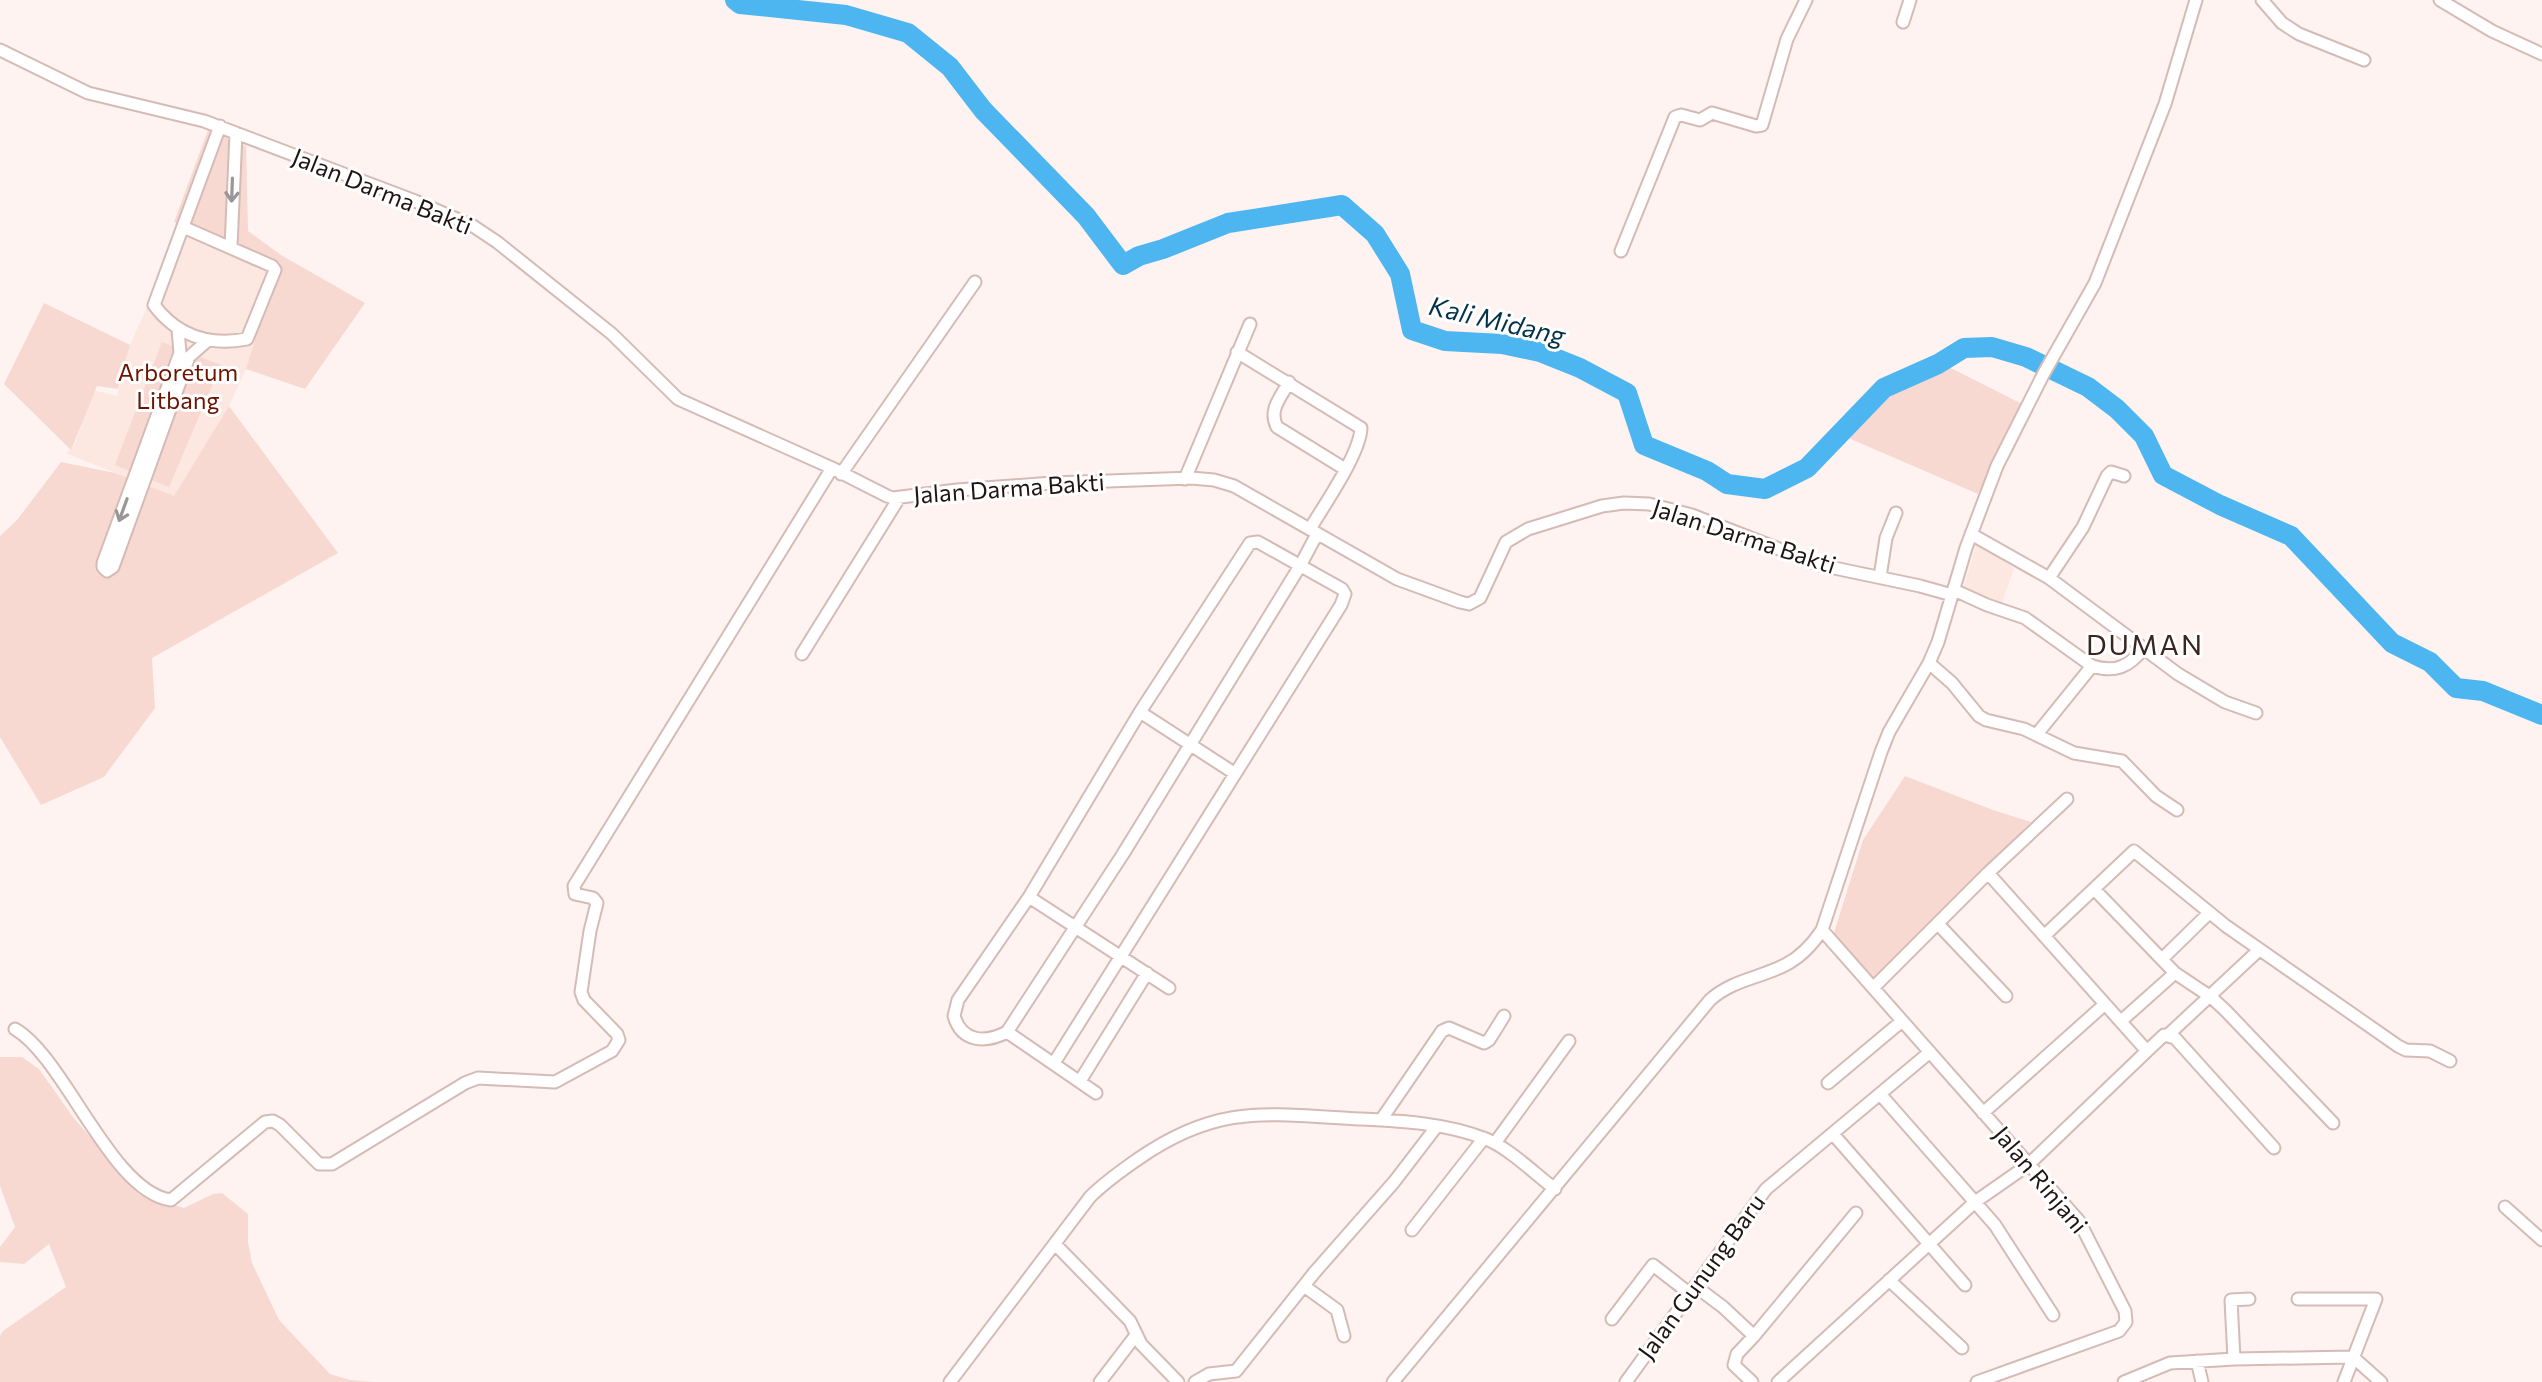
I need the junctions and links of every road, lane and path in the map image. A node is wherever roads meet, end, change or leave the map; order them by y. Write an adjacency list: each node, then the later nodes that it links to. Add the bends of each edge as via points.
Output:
1 (1806, 0): 14 (street, via 1787,39 1762,125 1712,113 1702,120 1675,117)
2 (1910, 0): 6 (street)
3 (2196, 0): 30 (street, via 2165,104 2103,263 1997,466)
4 (2262, 0): 9 (street, via 2299,34)
5 (2440, 0): 8 (street)
6 (1903, 22)
7 (0, 50): 10 (street, Jalan Darma Bakti, via 88,93)
8 (2542, 54)
9 (2364, 60)
10 (220, 126): 11 (street, Jalan Darma Bakti); 12 (street)
11 (236, 133): 13 (street, one-way to 13); 23 (street, Jalan Darma Bakti, via 473,226 618,339 678,399)
12 (183, 227): 13 (street); 17 (street, via 154,305)
13 (231, 247): 18 (street, via 272,266 275,274 247,339)
14 (1621, 251)
15 (975, 282): 23 (street)
16 (1250, 324): 19 (street)
17 (178, 330): 18 (street); 20 (street)
18 (206, 342): 20 (street)
19 (1237, 352): 21 (street); 25 (street)
20 (185, 355): 26 (street)
21 (1289, 382): 22 (street, via 1361,428); 22 (street, via 1274,407 1277,427)
22 (1345, 469): 29 (street)
23 (836, 471): 27 (street, Jalan Darma Bakti); 67 (street, via 574,886 575,894 597,903 581,992 617,1034 612,1051 555,1082 478,1078 465,1083 332,1164 319,1164 280,1125 265,1122 171,1200 155,1196 129,1173 33,1044)
24 (2124, 476): 33 (street, via 2107,476 2083,527)
25 (1185, 479): 27 (street, Jalan Darma Bakti, via 1053,483); 29 (street, Jalan Darma Bakti, via 1207,478 1234,486)
26 (139, 480): 26 (street, one-way to 26, via 103,563 107,571 113,567)
27 (899, 498): 36 (street)
28 (1896, 513): 32 (street)
29 (1313, 532): 31 (street); 32 (street, Jalan Darma Bakti, via 1413,587 1469,604 1480,598 1506,542 1528,529 1624,503 1703,518 1820,565)
30 (1971, 534): 33 (street); 34 (street)
31 (1300, 566): 39 (street, via 1258,542 1250,543); 42 (street); 43 (street, via 1342,589 1344,599)
32 (1880, 577): 34 (street, Jalan Darma Bakti)
33 (2049, 578): 35 (street)
34 (1953, 593): 37 (street); 38 (street, Jalan Darma Bakti, via 2025,618)
35 (2143, 649): 38 (street, via 2118,669); 40 (street, via 2225,702)
36 (802, 654)
37 (1929, 663): 41 (street, via 1979,716); 52 (street, via 1889,732)
38 (2092, 666): 41 (street)
39 (1140, 712): 42 (street); 48 (street)
40 (2256, 713)
41 (2037, 734): 45 (street, via 2074,753 2122,761)
42 (1188, 745): 43 (street); 51 (street)
43 (1234, 773): 55 (street)
44 (2067, 799): 46 (street)
45 (2177, 810)
46 (1988, 873): 50 (street); 53 (street)
47 (2094, 889): 49 (street, via 2134,851); 53 (street); 56 (street)
48 (1029, 897): 51 (street); 68 (street, via 955,1010 958,1027 970,1038 995,1039)
49 (2209, 913): 54 (street); 56 (street)
50 (1938, 924): 60 (street); 61 (street)
51 (1075, 927): 55 (street); 68 (street)
52 (1822, 930): 60 (street, Jalan Rinjani); 87 (street, via 1790,962 1732,985 1710,1000)
53 (2044, 936): 63 (street)
54 (2259, 950): 62 (street); 73 (street, via 2403,1049 2427,1050)
55 (1120, 956): 57 (street); 74 (street)
56 (2162, 959): 58 (street)
57 (1147, 973): 59 (street); 75 (street)
58 (2175, 973): 62 (street); 66 (street)
59 (1169, 988)
60 (1873, 988): 65 (street, Jalan Rinjani)
61 (2006, 996)
62 (2211, 997): 69 (street); 81 (street)
63 (2105, 1004): 66 (street); 79 (street)
64 (1504, 1016): 80 (street, via 1484,1043 1449,1028 1442,1031)
65 (1902, 1021): 72 (street, Jalan Rinjani); 76 (street)
66 (2121, 1021): 71 (street)
67 (15, 1029)
68 (1007, 1032): 74 (street)
69 (2168, 1035): 71 (street); 85 (street)
70 (1569, 1041): 84 (street)
71 (2147, 1051): 86 (street)
72 (1930, 1052): 78 (street, Jalan Gunung Baru); 79 (street, Jalan Rinjani)
73 (2450, 1061)
74 (1054, 1063): 75 (street)
75 (1080, 1081): 77 (street)
76 (1828, 1083)
77 (1096, 1093)
78 (1880, 1094): 83 (street, Jalan Gunung Baru); 88 (street)
79 (1983, 1113): 86 (street, Jalan Rinjani)
80 (1381, 1120): 82 (street); 94 (street, via 1249,1115 1187,1130 1103,1184)
81 (2333, 1123)
82 (1437, 1126): 84 (street); 97 (street)
83 (1833, 1134): 93 (street); 98 (street, Jalan Gunung Baru, via 1766,1189)
84 (1490, 1141): 87 (street); 91 (street)
85 (2274, 1148)
86 (2028, 1165): 88 (street); 119 (street, Jalan Rinjani, via 2086,1232 2126,1322 2119,1331)
87 (1555, 1189): 115 (street)
88 (1975, 1202): 93 (street); 101 (street)
89 (2505, 1207): 92 (street)
90 (1856, 1213): 105 (street)
91 (1412, 1230)
92 (2542, 1240)
93 (1928, 1243): 95 (street); 96 (street)
94 (1055, 1244): 103 (street, via 1130,1321); 111 (street)
95 (1889, 1280): 106 (street); 118 (street)
96 (1965, 1285)
97 (1304, 1286): 104 (street, via 1337,1310); 114 (street, via 1236,1371 1209,1374)
98 (1692, 1290): 102 (street, via 1653,1265); 105 (street, via 1723,1307); 116 (street, Jalan Gunung Baru)
99 (2249, 1299): 108 (street, via 2231,1300)
100 (2298, 1299): 107 (street, via 2376,1299)
101 (2053, 1315)
102 (1612, 1319)
103 (1136, 1335): 112 (street); 113 (street)
104 (1344, 1336)
105 (1754, 1336): 117 (street, via 1734,1365)
106 (1962, 1348)
107 (2353, 1357): 108 (street); 122 (street); 123 (street)
108 (2234, 1359): 109 (street)
109 (2197, 1361): 110 (street, via 2170,1363); 121 (street)
110 (2143, 1378): 120 (street)
111 (950, 1382)
112 (1100, 1382)
113 (1178, 1382)
114 (1195, 1382)
115 (1393, 1382)
116 (1626, 1382)
117 (1752, 1382)
118 (1778, 1382)
119 (1977, 1382)
120 (2124, 1382)
121 (2202, 1382)
122 (2344, 1382)
123 (2381, 1382)

